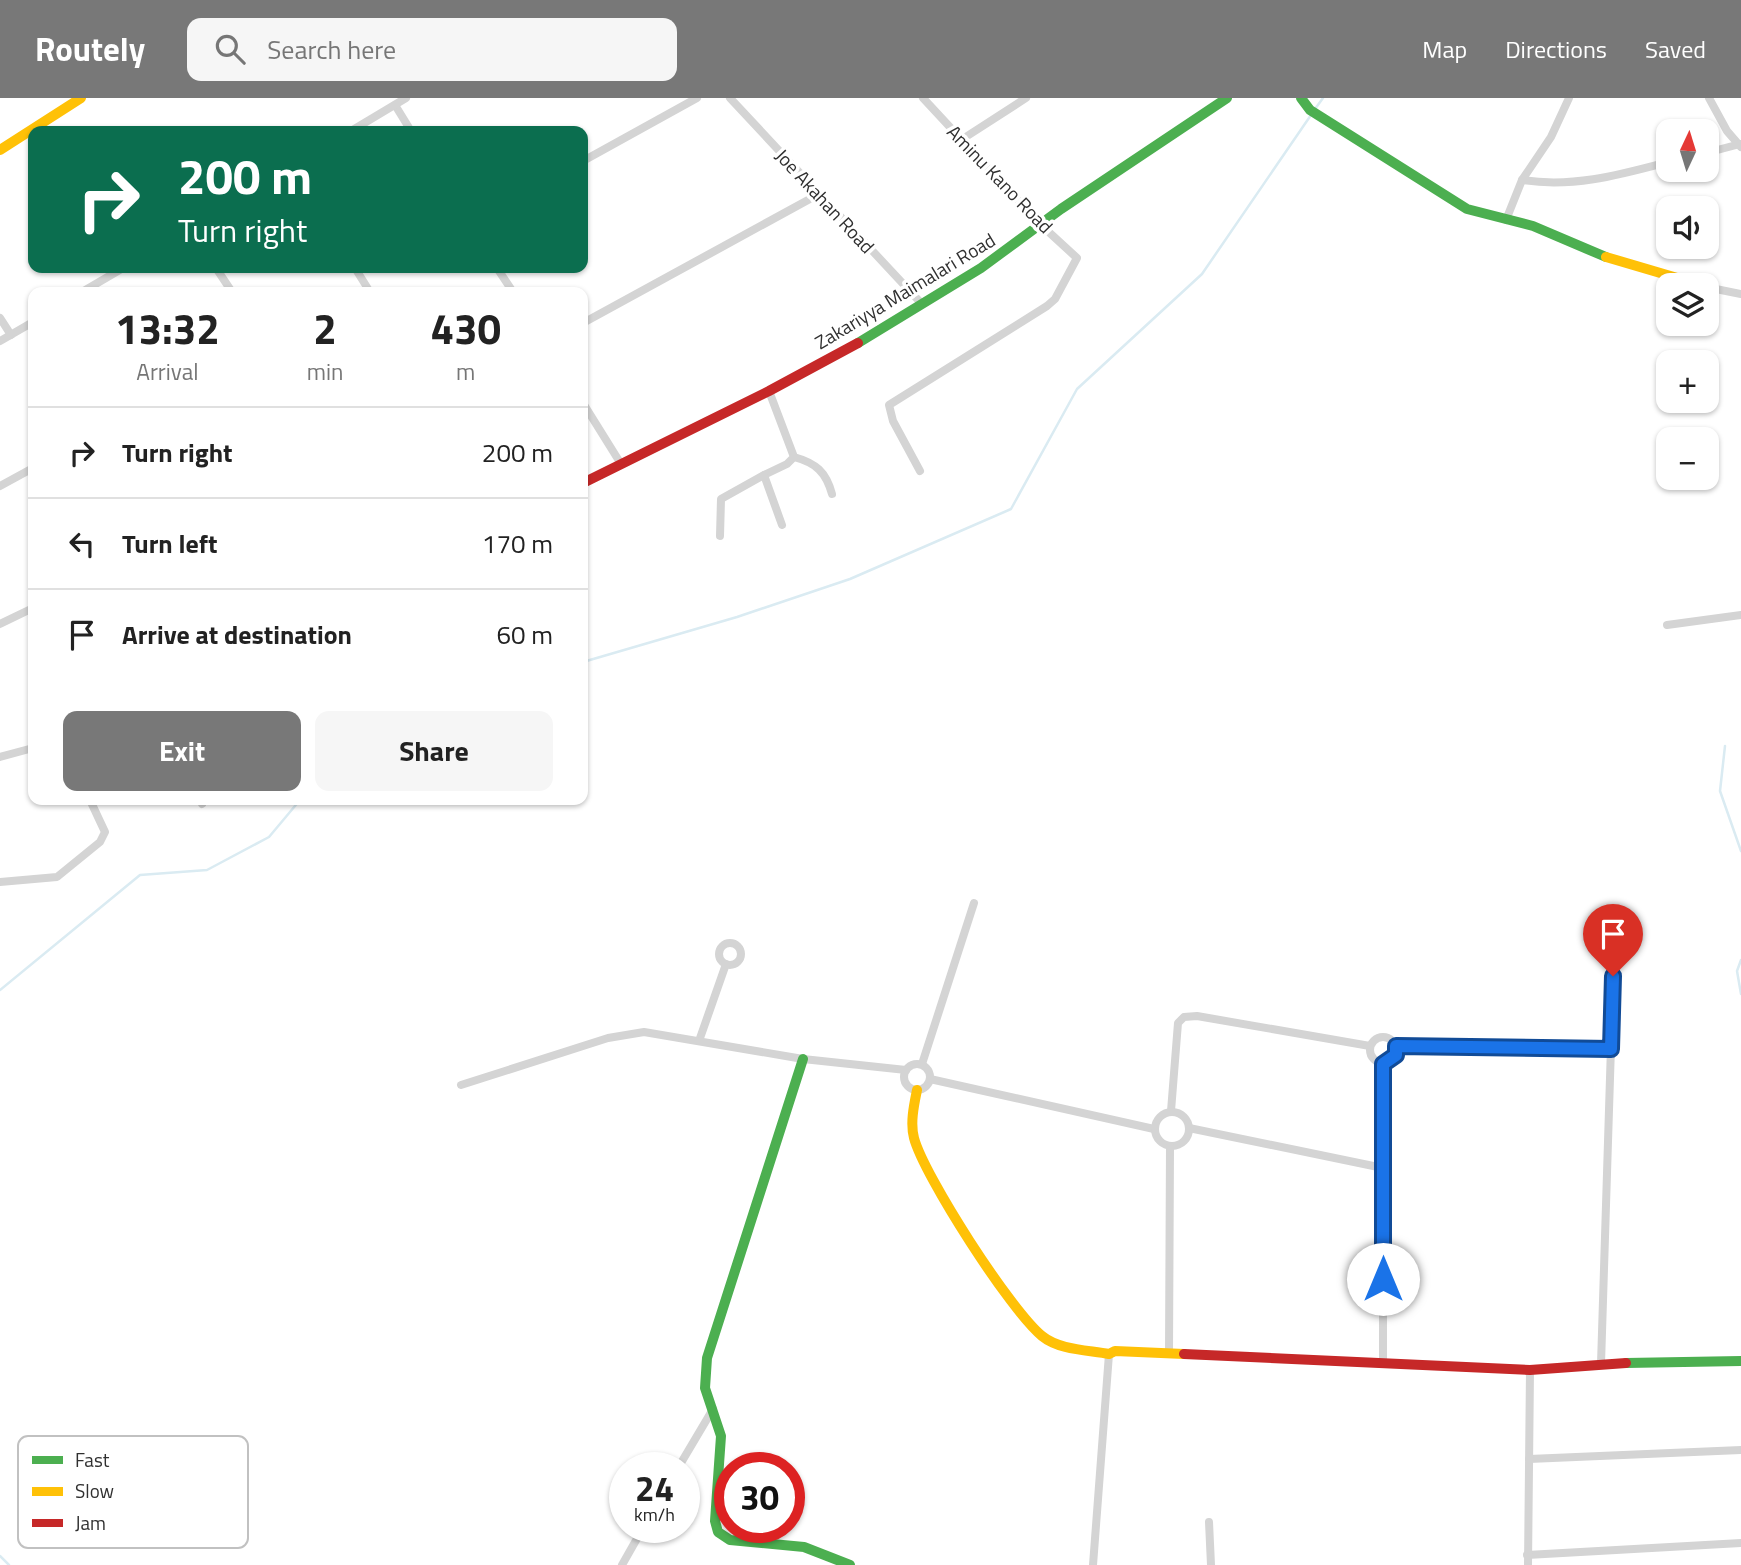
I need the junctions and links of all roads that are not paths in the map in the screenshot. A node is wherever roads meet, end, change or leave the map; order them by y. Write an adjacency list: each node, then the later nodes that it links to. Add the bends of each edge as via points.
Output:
1 (64, 98): 17 (main road)
2 (81, 98): 13 (main road)
3 (406, 98): 11 (street)
4 (697, 98): 22 (street)
5 (730, 98): 25 (street, Joe Akahan Road)
6 (923, 98): 18 (street, Aminu Kano Road)
7 (1026, 98): 18 (street)
8 (1227, 98): 27 (main road, Zakariyya Maimalari Road)
9 (1569, 98): 24 (street, via 1551,137)
10 (1709, 98): 19 (street)
11 (394, 105): 14 (street); 15 (street)
12 (1308, 107): 26 (main road, via 1467,209)
13 (37, 126)
14 (359, 126)
15 (408, 126)
16 (28, 132): 20 (main road)
17 (0, 139)
18 (961, 140): 27 (street, Aminu Kano Road)
19 (1740, 145): 21 (street)
20 (0, 150)
21 (1719, 150)
22 (588, 157)
23 (1656, 165): 24 (street, via 1588,182)
24 (1522, 180): 26 (street)
25 (819, 194): 33 (street, Joe Akahan Road); 35 (street)
26 (1506, 219): 29 (main road)
27 (1040, 224): 33 (main road, Zakariyya Maimalari Road, via 981,268); 44 (street, Aminu Kano Road, via 1077,258 1055,299 889,405)
28 (114, 273): 30 (street)
29 (1661, 273)
30 (91, 287)
31 (1719, 289): 32 (street)
32 (1741, 294)
33 (920, 303): 39 (main road, Zakariyya Maimalari Road)
34 (0, 318): 37 (street)
35 (588, 320)
36 (28, 324): 37 (street)
37 (11, 335): 38 (street)
38 (0, 341)
39 (769, 391): 41 (street); 42 (main road, Zakariyya Maimalari Road)
40 (588, 410): 42 (street)
41 (794, 457): 45 (street); 48 (street, via 817,466)
42 (621, 464): 46 (main road, Zakariyya Maimalari Road)
43 (28, 471): 47 (street)
44 (920, 471)
45 (764, 475): 49 (street); 50 (street, via 720,499)
46 (588, 480)
47 (0, 486)
48 (832, 494)
49 (782, 525)
50 (720, 536)
51 (28, 610): 53 (street)
52 (1741, 615): 54 (street)
53 (0, 624)
54 (1667, 625)
55 (28, 749): 56 (street)
56 (0, 757)
57 (92, 805): 58 (street, via 105,832 91,850 57,877)
58 (0, 882)
59 (974, 903): 67 (street)
60 (1614, 951): 65 (street)
61 (726, 964): 62 (street)
62 (699, 1041): 66 (street); 71 (street, via 629,1033)
63 (1370, 1046): 64 (street, via 1383,1037); 68 (street, via 1375,1061); 73 (street, via 1184,1017 1178,1023)
64 (1396, 1046): 65 (street); 68 (street, via 1396,1055)
65 (1611, 1049): 82 (street)
66 (803, 1059): 69 (street); 84 (main road, via 707,1358 705,1388)
67 (922, 1064): 69 (street); 70 (street)
68 (1383, 1064): 77 (street)
69 (906, 1070): 72 (street, via 904,1080)
70 (930, 1079): 72 (street); 75 (street)
71 (461, 1085)
72 (917, 1090): 79 (main road, via 912,1113 915,1140 930,1173 1017,1307 1043,1337)
73 (1171, 1111): 74 (street, via 1183,1116); 75 (street, via 1156,1120)
74 (1189, 1128): 76 (street, via 1184,1141); 77 (street)
75 (1154, 1129): 76 (street, via 1159,1141)
76 (1170, 1146): 78 (street)
77 (1383, 1168): 80 (street)
78 (1169, 1353): 79 (main road); 80 (main road)
79 (1109, 1354): 94 (street)
80 (1383, 1362): 83 (main road)
81 (1741, 1362): 82 (main road)
82 (1601, 1364): 83 (main road)
83 (1530, 1370): 87 (street)
84 (713, 1409): 86 (street); 93 (main road, via 721,1436 718,1532 730,1540 804,1547)
85 (1741, 1450): 87 (street)
86 (687, 1452)
87 (1530, 1459): 91 (street)
88 (1209, 1522): 95 (street)
89 (634, 1543): 92 (street)
90 (1741, 1543): 91 (street)
91 (1527, 1560)
92 (622, 1565)
93 (850, 1565)
94 (1093, 1565)
95 (1211, 1565)

